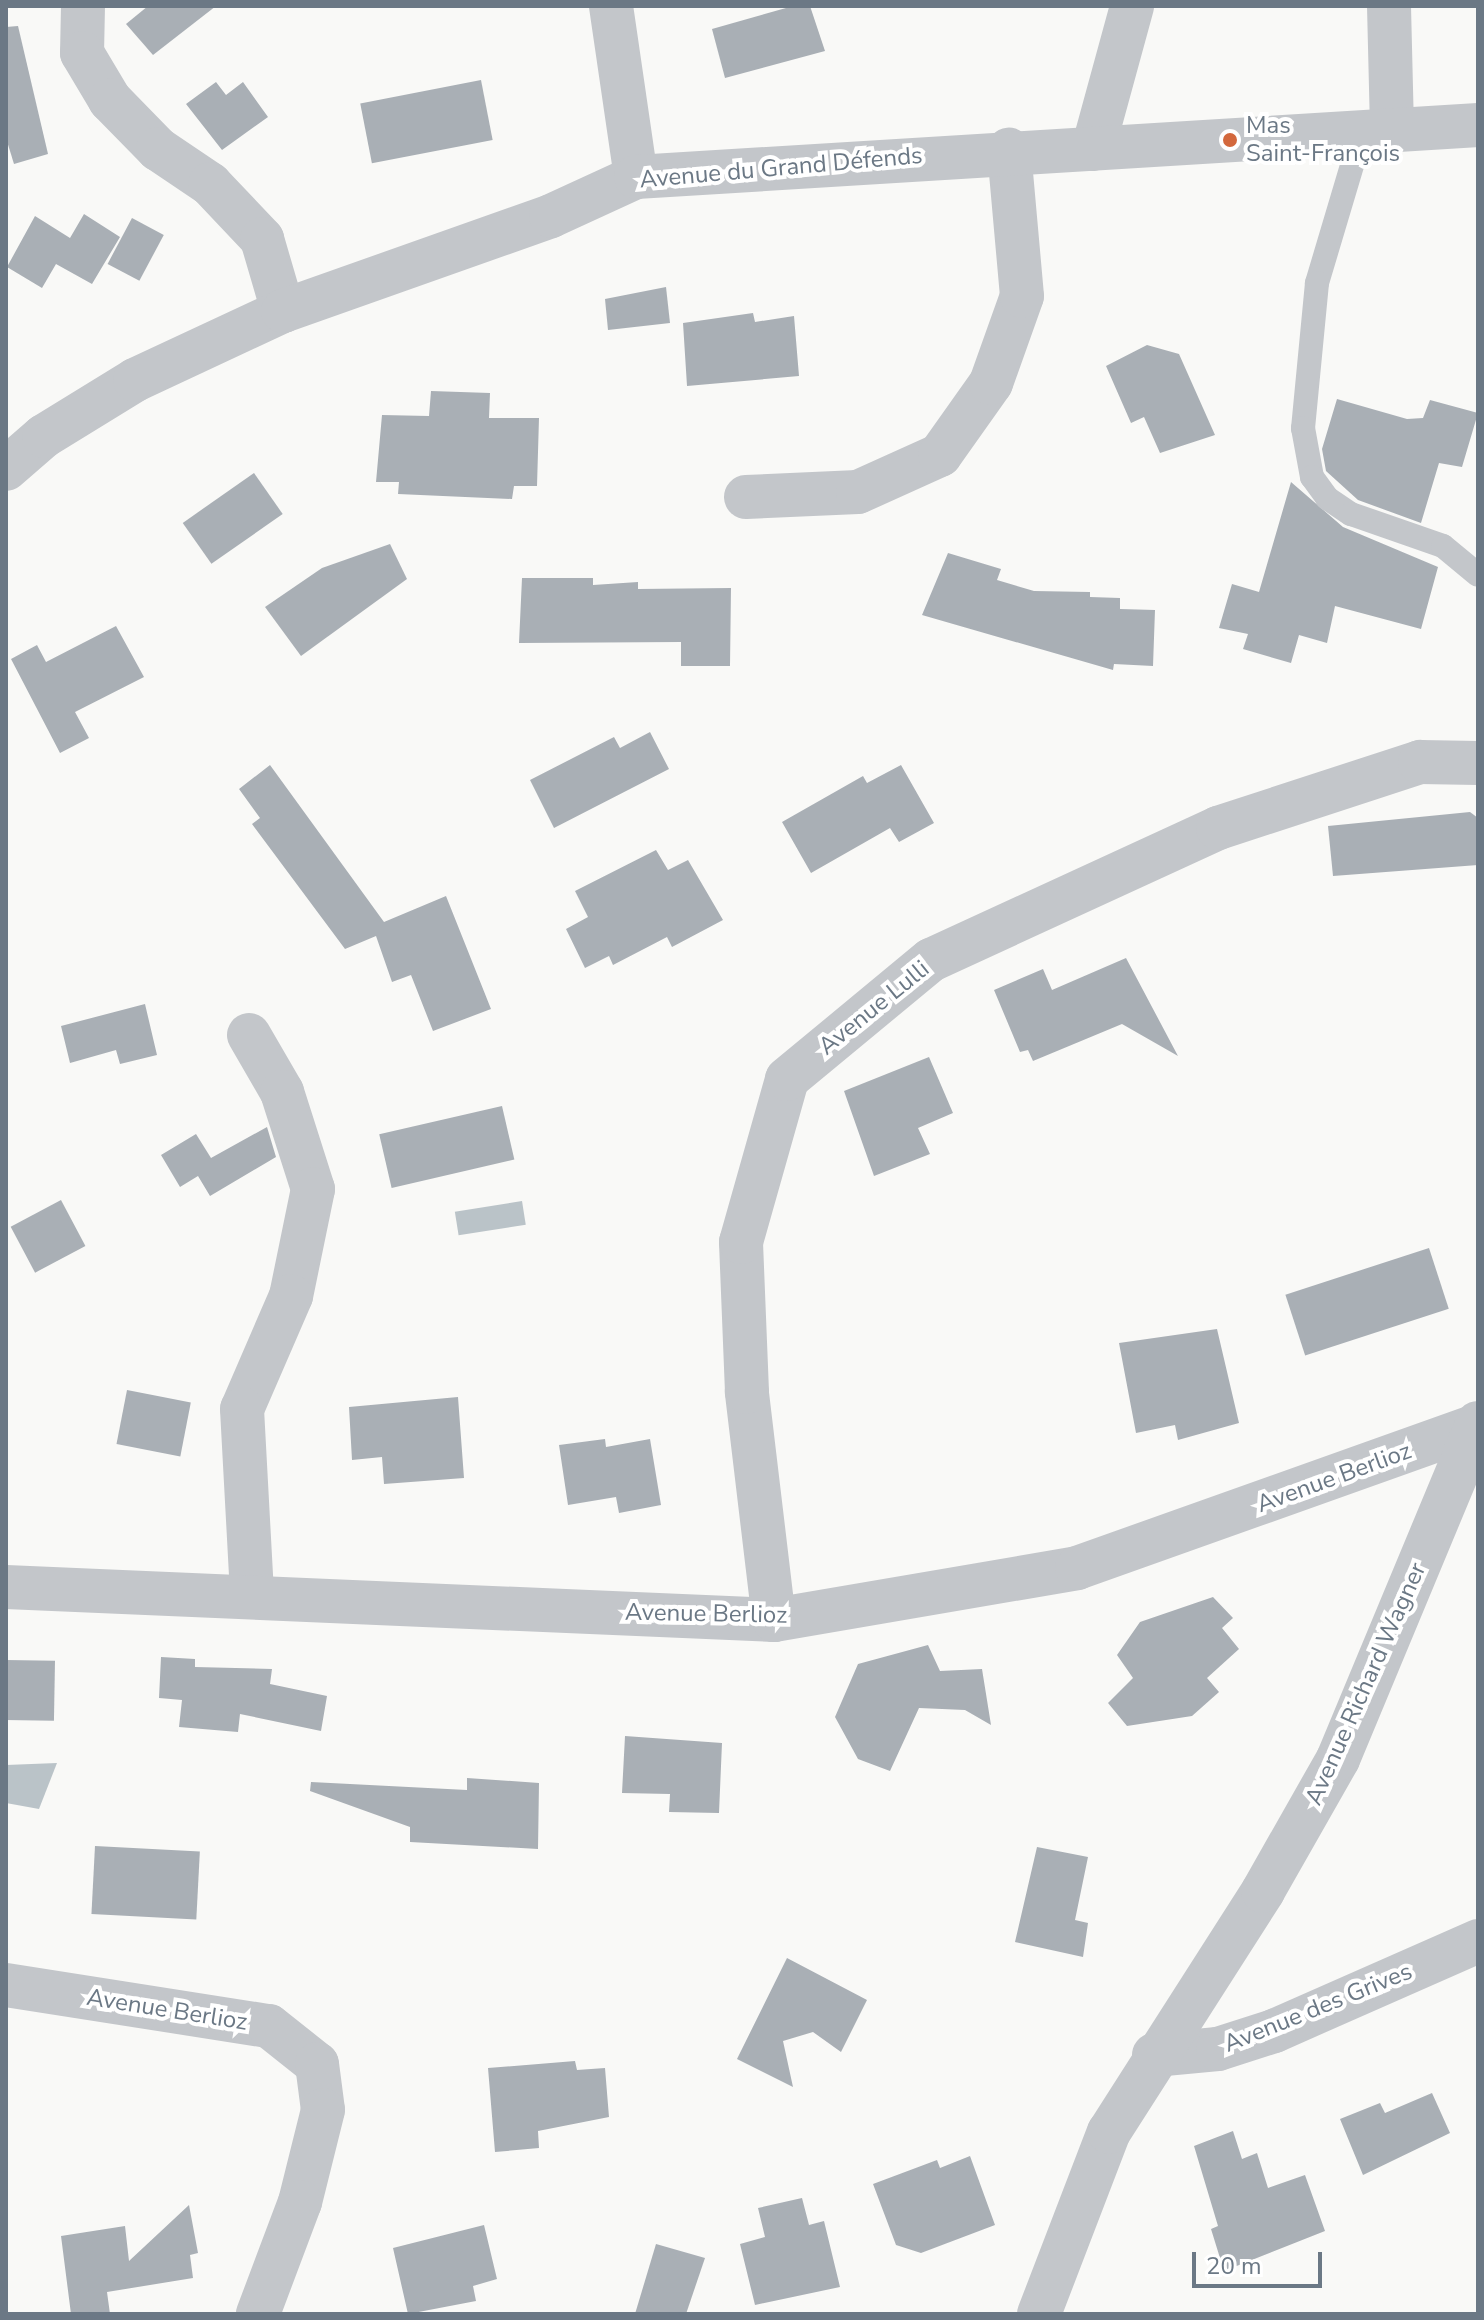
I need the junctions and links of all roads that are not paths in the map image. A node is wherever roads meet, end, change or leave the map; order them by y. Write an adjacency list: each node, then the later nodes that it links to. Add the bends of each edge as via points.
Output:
1 (83, 6): 10 (street, via 82,53 110,100 158,149 210,184 262,239)
2 (611, 6): 9 (street)
3 (1132, 6): 7 (street)
4 (1389, 6): 6 (street)
5 (1478, 125): 6 (street, Avenue du Grand Défends)
6 (1377, 131): 7 (street, Avenue du Grand Défends); 13 (lane, via 1317,283 1303,428 1312,477 1327,498 1351,514 1443,546)
7 (1093, 149): 8 (street, Avenue du Grand Défends)
8 (1009, 150): 9 (street, Avenue du Grand Défends); 12 (street, via 1022,296 991,383 940,455 858,492)
9 (636, 177): 10 (street, Avenue du Grand Défends, via 551,216)
10 (283, 311): 11 (street, Avenue du Grand Défends, via 135,380 44,436)
11 (6, 469)
12 (746, 497)
13 (1478, 575)
14 (1478, 763): 19 (street, Avenue Lulli, via 1420,762 1218,828 931,960 787,1079 741,1242 747,1392)
15 (249, 1035): 18 (street, via 282,1092 313,1189 291,1296 242,1409)
16 (1476, 1425): 19 (street, Avenue Berlioz, via 1077,1568); 22 (street, Avenue Richard Wagner, via 1338,1759 1263,1891)
17 (6, 1587): 18 (street, Avenue Berlioz)
18 (252, 1593): 19 (street, Avenue Berlioz)
19 (774, 1620)
20 (1478, 1941): 22 (street, Avenue des Grives, via 1274,2031 1218,2049)
21 (6, 1985): 23 (street, Avenue Berlioz, via 269,2026 317,2064 323,2110 300,2202)
22 (1154, 2055): 24 (street, Avenue Richard Wagner, via 1109,2132)
23 (258, 2314)
24 (1039, 2314)

